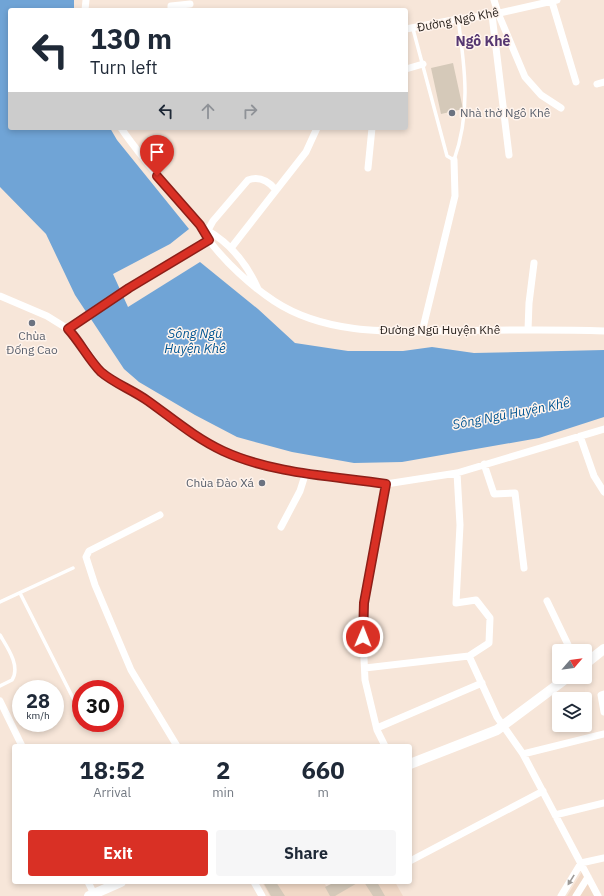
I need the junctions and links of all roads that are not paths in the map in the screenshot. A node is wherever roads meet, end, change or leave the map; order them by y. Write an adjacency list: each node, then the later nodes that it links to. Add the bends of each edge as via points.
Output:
1 (494, 0): 5 (street)
2 (554, 1): 5 (street, Đường Ngô Khê); 10 (street)
3 (190, 4): 4 (street)
4 (171, 8)
5 (495, 14): 6 (street, Đường Ngô Khê); 11 (street, via 526,77 541,95); 15 (street)
6 (458, 19): 7 (street, Đường Ngô Khê); 16 (lane, via 466,74 463,135)
7 (410, 29): 8 (lane)
8 (423, 64): 9 (street); 16 (lane, via 447,156)
9 (408, 68)
10 (576, 82)
11 (561, 108)
12 (122, 130): 19 (street, Đường Ngũ Huyện Khê, via 166,187)
13 (316, 130): 18 (street, via 306,152)
14 (372, 130): 17 (street)
15 (509, 155)
16 (454, 160): 29 (street, via 455,196)
17 (368, 168)
18 (275, 189): 20 (street, via 262,179 248,180); 22 (street)
19 (200, 225): 20 (street); 21 (street, Đường Ngũ Huyện Khê)
20 (208, 230): 22 (street)
21 (209, 240): 24 (street, Đường Ngũ Huyện Khê, via 245,279); 26 (street, via 129,288)
22 (231, 248): 24 (street)
23 (534, 263): 27 (street)
24 (258, 289): 29 (street, Đường Ngũ Huyện Khê, via 274,302 325,323 384,332)
25 (0, 296): 26 (street)
26 (71, 327): 33 (street, via 102,372 135,392 198,438 223,452 255,463)
27 (528, 330): 28 (street, Đường Ngũ Huyện Khê); 29 (street, Đường Ngũ Huyện Khê)
28 (604, 331)
29 (422, 332)
30 (604, 429): 31 (street)
31 (580, 436): 32 (street); 36 (street, via 594,476)
32 (484, 464): 34 (street); 40 (street, via 494,494 515,493)
33 (306, 472): 35 (street); 38 (street, via 300,492)
34 (457, 473): 35 (street); 47 (street, via 460,525 456,603 476,600 490,618 489,643)
35 (386, 484): 49 (street, via 364,603)
36 (604, 492)
37 (160, 515): 61 (street, via 88,551 86,557 131,670)
38 (281, 527)
39 (73, 568): 41 (lane)
40 (524, 568)
41 (20, 593): 43 (lane); 54 (lane)
42 (547, 601): 45 (street)
43 (0, 602)
44 (0, 635): 52 (lane, via 15,669 12,680)
45 (568, 644)
46 (604, 648): 48 (street)
47 (469, 656): 49 (street); 50 (street)
48 (592, 658)
49 (365, 668): 58 (street)
50 (482, 683): 57 (street, via 497,717); 58 (street)
51 (559, 684): 57 (street)
52 (0, 686)
53 (604, 694): 56 (street, via 601,695)
54 (72, 696)
55 (0, 701): 60 (street)
56 (604, 712)
57 (504, 726): 63 (street); 64 (street)
58 (377, 728): 62 (street)
59 (604, 734): 63 (street)
60 (21, 744)
61 (176, 744)
62 (384, 744)
63 (523, 754): 65 (street)
64 (412, 763)
65 (543, 791): 67 (street); 69 (street)
66 (604, 802): 67 (street)
67 (555, 814): 70 (street)
68 (604, 858): 70 (street)
69 (412, 860)
70 (582, 863): 71 (street); 77 (street, one-way to 77)
71 (588, 877): 78 (street); 79 (street)
72 (88, 884): 75 (street)
73 (116, 884): 75 (street)
74 (255, 884): 76 (street)
75 (91, 895)
76 (262, 896)
77 (561, 896)
78 (576, 896)
79 (598, 896)

